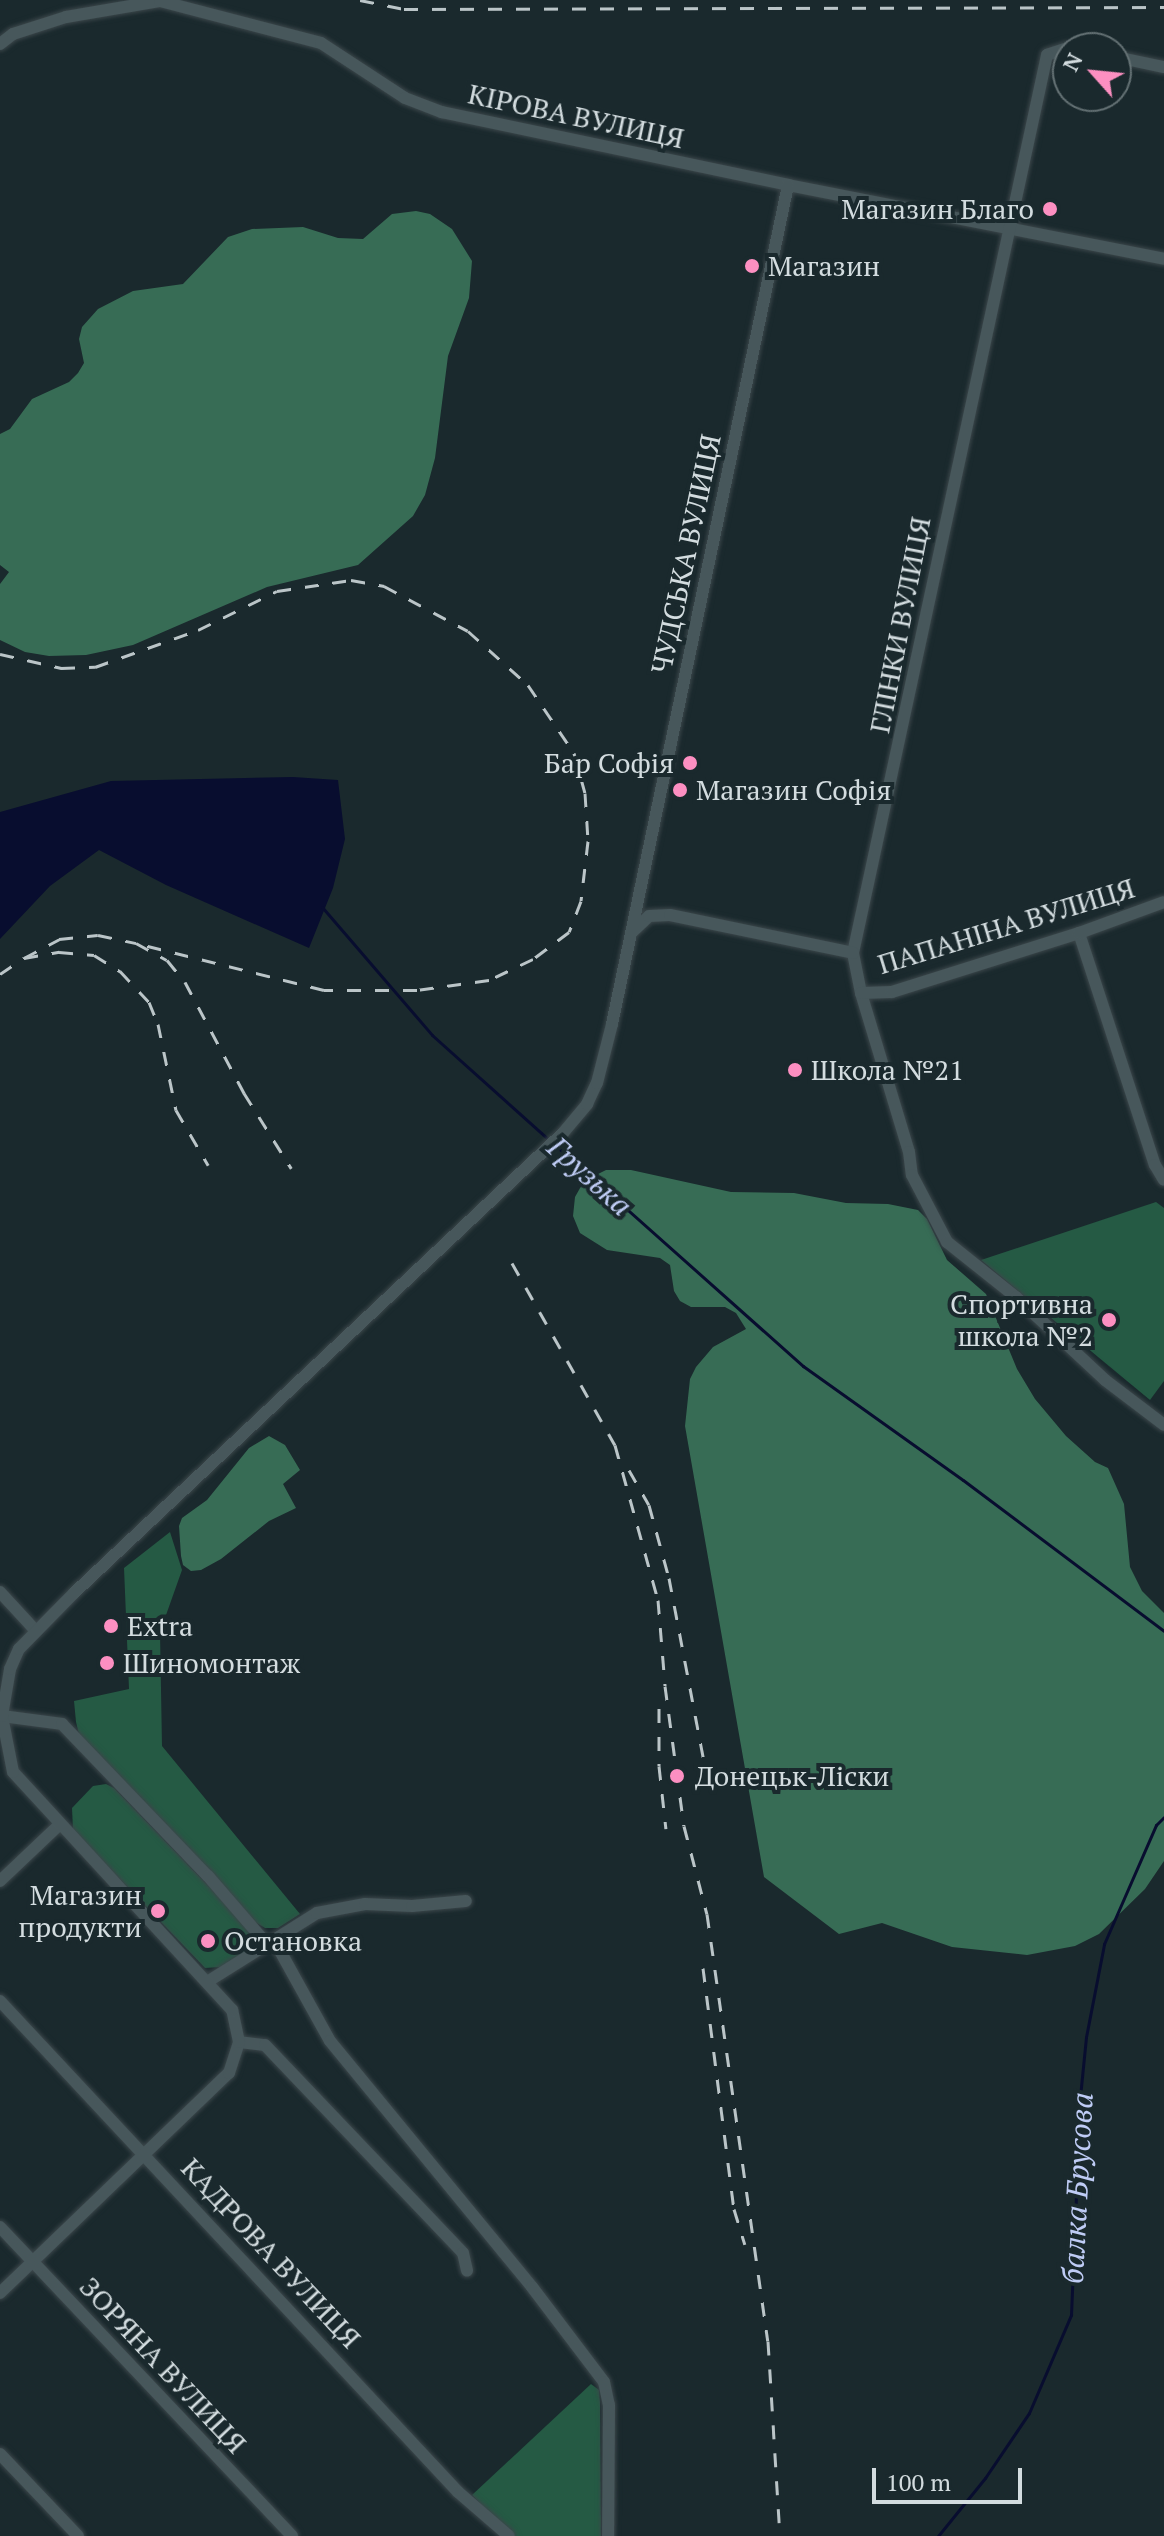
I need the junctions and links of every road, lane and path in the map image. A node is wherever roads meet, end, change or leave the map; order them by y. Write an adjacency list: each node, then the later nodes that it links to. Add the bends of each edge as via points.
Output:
1 (0, 44): 5 (street, КІРОВА ВУЛИЦЯ, via 13,34 66,17 160,1 321,43 405,98 442,112)
2 (1052, 53): 6 (street, ГЛІНКИ ВУЛИЦЯ, via 1047,55)
3 (1132, 60): 4 (street)
4 (1164, 67)
5 (788, 185): 6 (street, КІРОВА ВУЛИЦЯ); 9 (street, ЧУДСЬКА ВУЛИЦЯ)
6 (1009, 230): 7 (street, КІРОВА ВУЛИЦЯ); 11 (street, ГЛІНКИ ВУЛИЦЯ)
7 (1164, 259)
8 (1164, 902): 10 (street, ПАПАНІНА ВУЛИЦЯ)
9 (631, 933): 11 (street, via 649,916 670,915); 17 (street, ЧУДСЬКА ВУЛИЦЯ, via 597,1083 563,1133)
10 (1079, 933): 12 (street, ПАПАНІНА ВУЛИЦЯ, via 892,992); 13 (street)
11 (853, 953): 12 (street, ГЛІНКИ ВУЛИЦЯ)
12 (861, 993): 15 (street, ГЛІНКИ ВУЛИЦЯ, via 912,1175 947,1242)
13 (1160, 1164): 14 (street)
14 (1164, 1180)
15 (1164, 1425)
16 (0, 1592): 17 (street)
17 (36, 1631): 18 (street, ЧУДСЬКА ВУЛИЦЯ, via 10,1669)
18 (2, 1716): 20 (street); 24 (street, via 62,1724)
19 (0, 1759): 20 (street)
20 (13, 1772): 21 (street)
21 (59, 1825): 22 (street); 25 (street)
22 (0, 1881)
23 (466, 1901): 24 (street, via 365,1904 317,1913)
24 (271, 1942): 25 (street); 37 (street, via 337,2050 604,2382 609,2405)
25 (207, 1982): 27 (street, via 232,2010)
26 (0, 2001): 28 (street, КАДРОВА ВУЛИЦЯ)
27 (239, 2042): 28 (street, via 229,2073); 31 (street, via 265,2045 463,2253)
28 (146, 2153): 30 (street); 36 (street, КАДРОВА ВУЛИЦЯ, via 458,2492)
29 (0, 2227): 30 (street, ЗОРЯНА ВУЛИЦЯ)
30 (33, 2262): 32 (street); 35 (street, ЗОРЯНА ВУЛИЦЯ)
31 (467, 2271)
32 (0, 2293)
33 (0, 2454): 34 (street)
34 (78, 2536)
35 (292, 2536)
36 (509, 2536)
37 (608, 2536)

